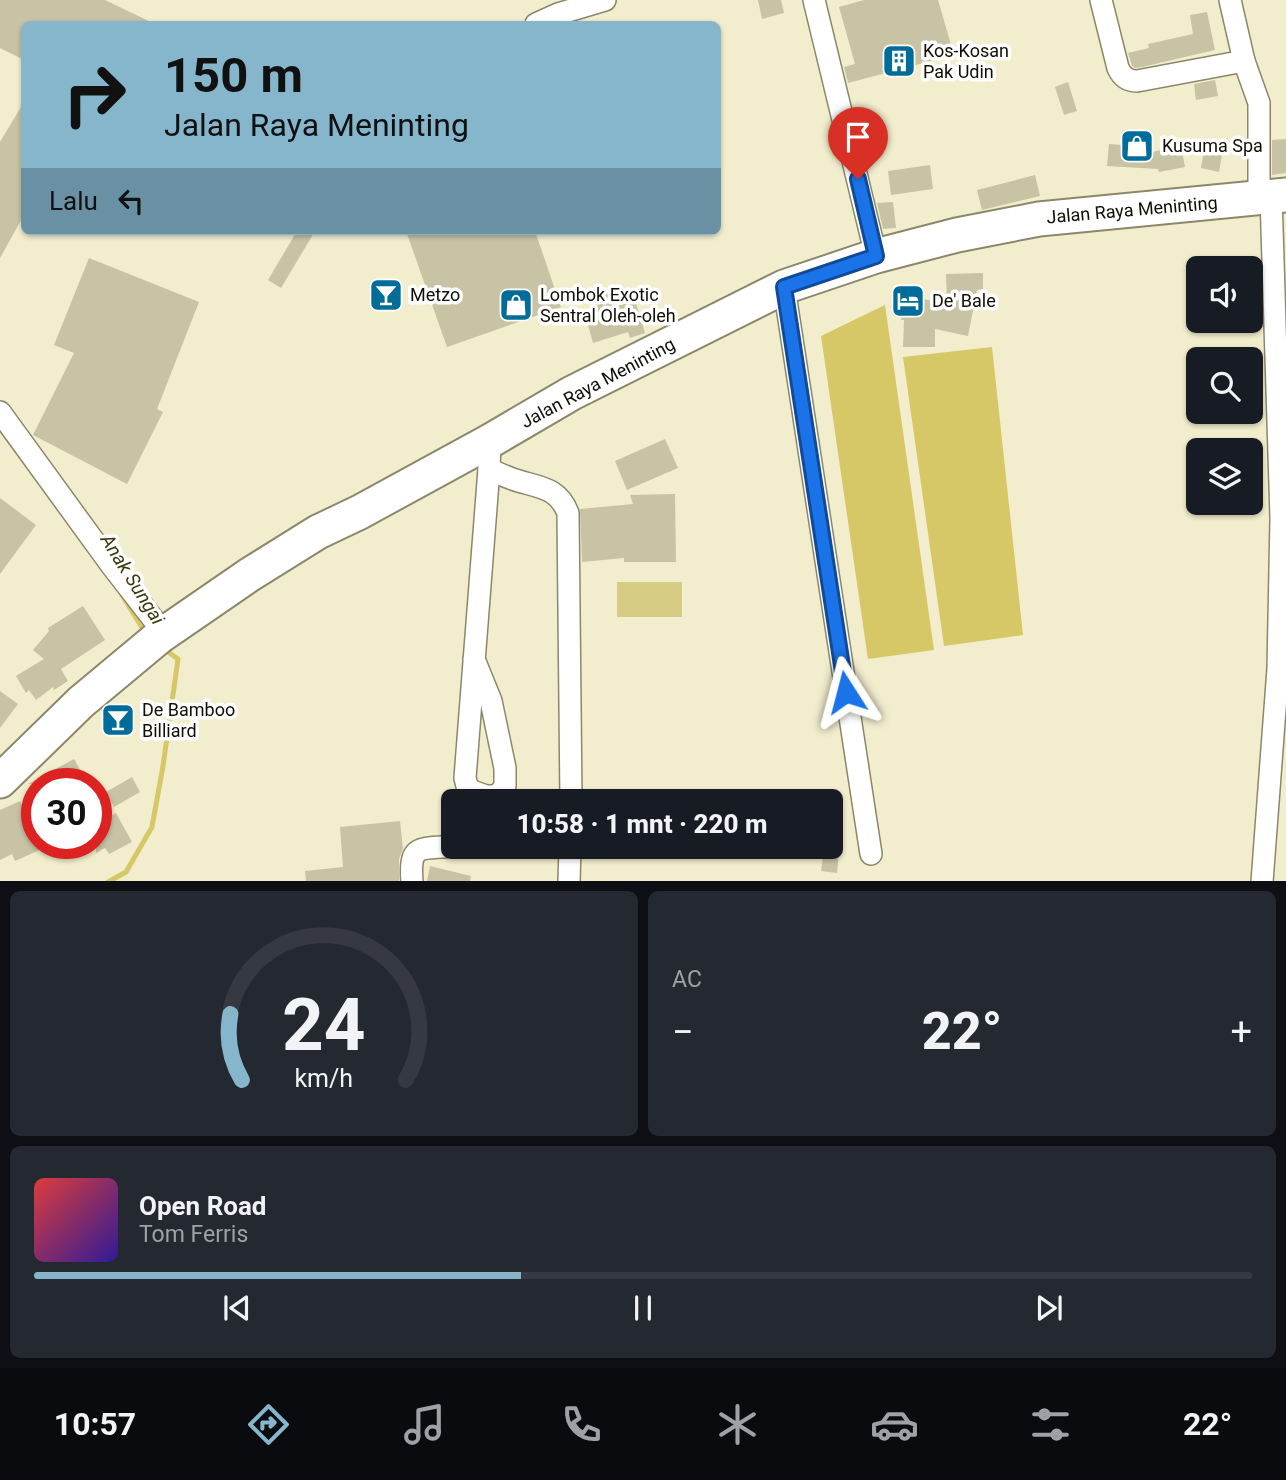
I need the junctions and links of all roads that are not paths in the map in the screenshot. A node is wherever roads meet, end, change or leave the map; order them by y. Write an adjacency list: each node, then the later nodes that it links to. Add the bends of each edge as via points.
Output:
1 (605, 0): 5 (street)
2 (814, 0): 8 (street)
3 (1101, 0): 6 (street, via 1118,68 1126,79 1137,81)
4 (1230, 0): 6 (street)
5 (543, 21)
6 (1244, 61): 7 (street, via 1259,103)
7 (1272, 196): 8 (highway, Jalan Raya Meninting, via 1039,219); 21 (street, via 1281,518 1278,669)
8 (876, 256): 9 (highway, Jalan Raya Meninting)
9 (784, 287): 11 (highway, Jalan Raya Meninting, via 572,393); 17 (street)
10 (0, 412): 12 (street, via 112,566)
11 (489, 455): 12 (highway, Jalan Raya Meninting, via 318,532); 13 (street); 15 (street, via 504,477 553,493 568,513)
12 (154, 641): 14 (highway, Jalan Raya Meninting, via 81,702)
13 (474, 659): 13 (street, via 465,778 472,791 495,796 505,786 505,768 491,701)
14 (0, 781)
15 (570, 789)
16 (441, 848): 19 (street, via 415,852)
17 (871, 854)
18 (570, 859): 20 (street)
19 (412, 881)
20 (569, 881)
21 (1262, 881)

